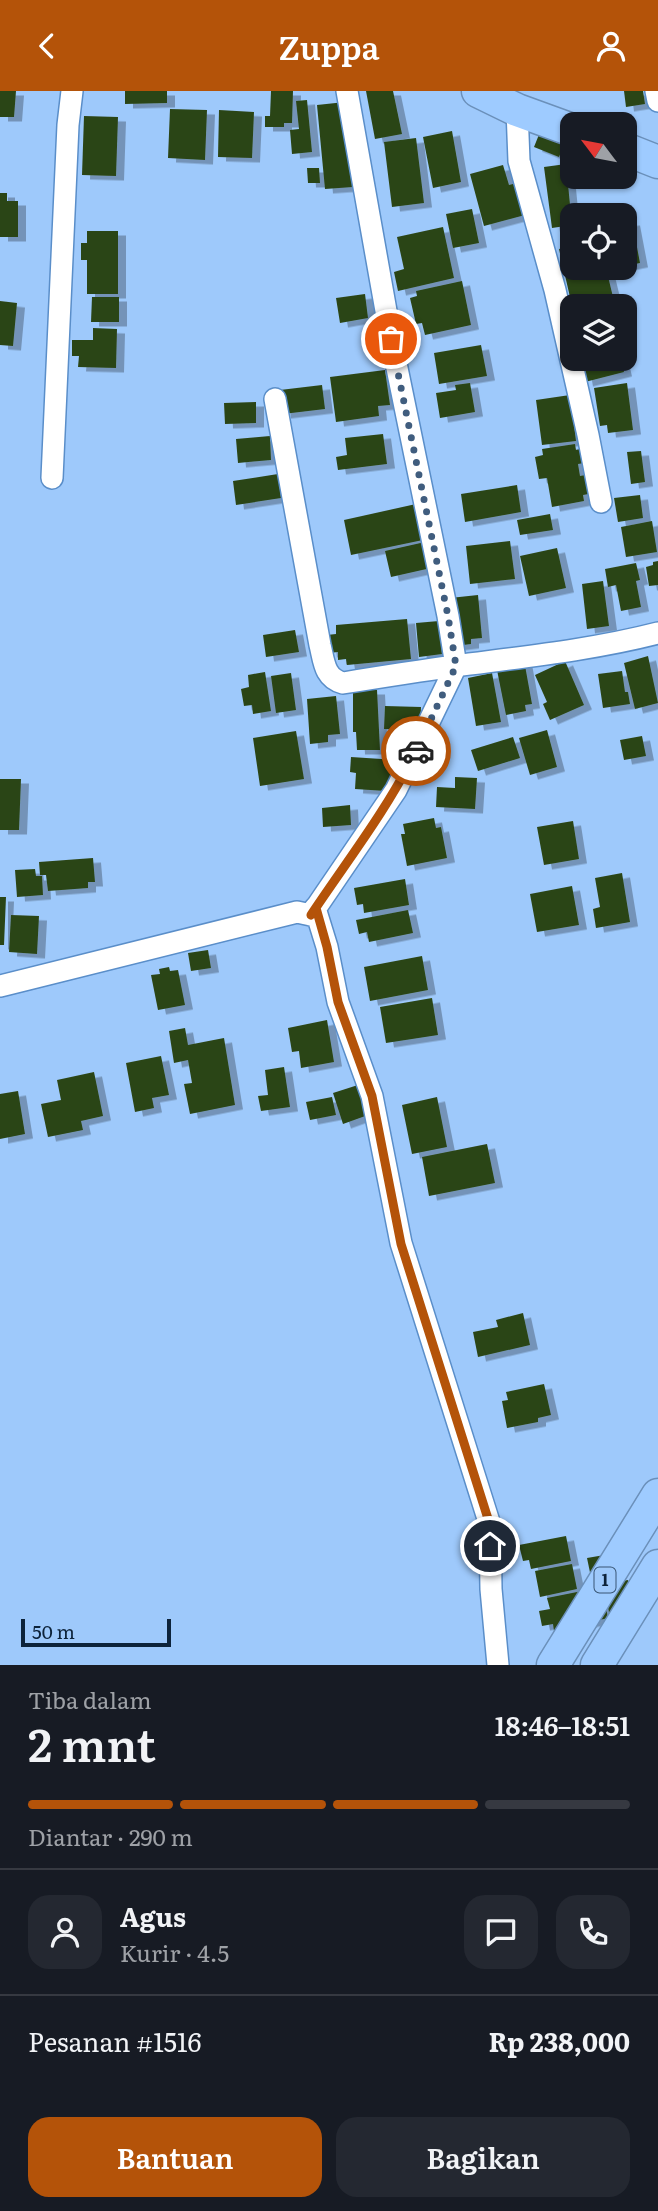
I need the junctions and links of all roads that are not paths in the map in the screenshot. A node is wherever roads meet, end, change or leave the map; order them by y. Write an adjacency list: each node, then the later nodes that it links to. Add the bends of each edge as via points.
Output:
1 (72, 91): 11 (street)
2 (347, 91): 14 (street)
3 (478, 91): 6 (highway)
4 (656, 91): 5 (street)
5 (658, 101)
6 (517, 110): 7 (highway); 12 (street, via 519,161 555,290)
7 (560, 126)
8 (637, 154): 9 (highway)
9 (658, 162)
10 (275, 398): 14 (street, via 328,674 343,683)
11 (52, 478)
12 (601, 502)
13 (658, 633): 14 (street, via 531,658)
14 (456, 666): 15 (street, via 396,790)
15 (311, 915): 16 (street, via 297,912); 19 (street, via 316,908 338,1002 372,1096 401,1244 490,1525)
16 (0, 986)
17 (658, 1495): 20 (highway, 1)
18 (658, 1566): 21 (highway, 1)
19 (498, 1665)
20 (553, 1665)
21 (597, 1665)

